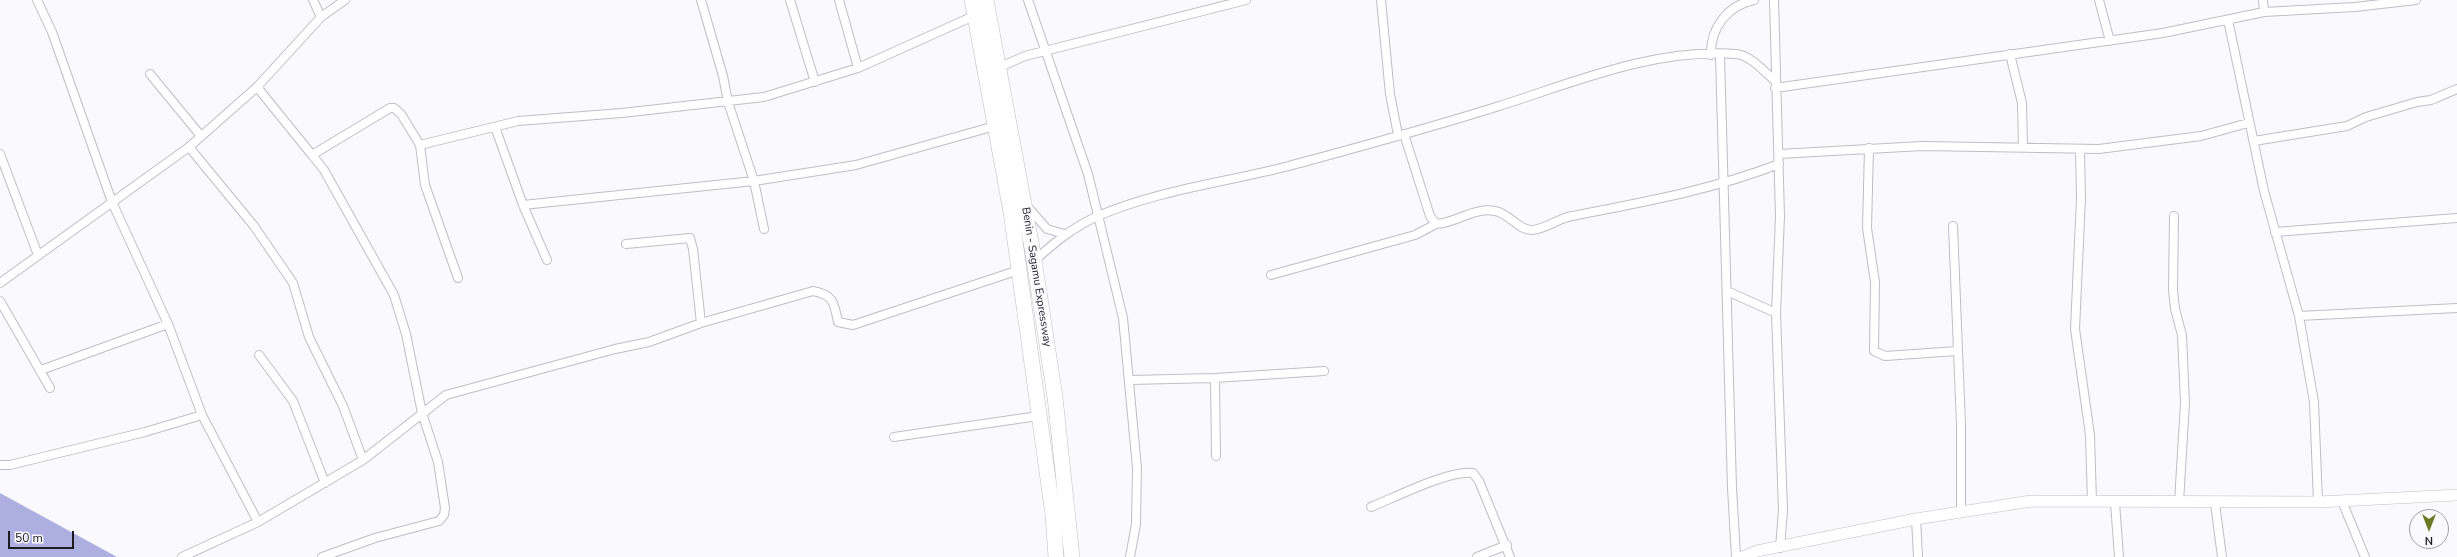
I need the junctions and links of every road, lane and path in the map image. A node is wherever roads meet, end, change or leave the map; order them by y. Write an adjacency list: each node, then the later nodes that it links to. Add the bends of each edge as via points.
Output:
1 (37, 0): 52 (street, via 52,32)
2 (312, 0): 19 (street)
3 (345, 0): 19 (street)
4 (701, 0): 33 (street)
5 (790, 0): 29 (street)
6 (839, 0): 27 (street)
7 (972, 0): 18 (highway)
8 (986, 0): 26 (highway, Benin - Sagamu Expressway)
9 (1028, 0): 22 (street)
10 (1246, 0): 22 (street)
11 (1381, 0): 37 (street, via 1390,94)
12 (1754, 0): 25 (street, via 1729,11 1719,22)
13 (1774, 0): 30 (street)
14 (2099, 0): 21 (street)
15 (2263, 0): 17 (street)
16 (2416, 0): 17 (street, via 2355,7)
17 (2264, 12): 20 (street)
18 (976, 15): 27 (street); 35 (highway)
19 (321, 17): 31 (street)
20 (2228, 20): 21 (street); 34 (street, via 2234,39)
21 (2110, 42): 24 (street)
22 (1046, 52): 26 (street, via 1025,56); 55 (street, via 1082,155)
23 (1720, 54): 25 (street); 30 (street, via 1739,54 1751,61); 51 (street)
24 (2010, 54): 30 (street); 42 (street, via 2022,103)
25 (1711, 55): 37 (street, via 1671,56 1585,78)
26 (1000, 67): 53 (highway, Benin - Sagamu Expressway)
27 (858, 68): 29 (street)
28 (150, 74): 38 (street)
29 (814, 82): 33 (street, via 764,97)
30 (1775, 84): 46 (street)
31 (257, 87): 38 (street); 47 (street)
32 (2457, 89): 39 (street, via 2432,100 2366,117 2347,126)
33 (728, 102): 36 (street, via 518,121); 50 (street)
34 (2248, 123): 39 (street); 44 (street, via 2201,136 2099,149)
35 (995, 126): 50 (street, via 856,165); 67 (highway)
36 (495, 127): 40 (street); 54 (street)
37 (1401, 134): 55 (street, via 1289,166 1152,198); 58 (street, via 1430,216)
38 (201, 136): 41 (street)
39 (2254, 141): 61 (street)
40 (420, 144): 47 (street, via 401,114 390,108); 69 (street, via 425,185)
41 (189, 147): 52 (street); 90 (street, via 254,226 293,283 309,337 344,406)
42 (2023, 147): 43 (street); 44 (street)
43 (1869, 148): 46 (street); 78 (street, via 1867,228 1875,282 1874,351 1885,356)
44 (2080, 149): 95 (street, via 2081,198 2075,329 2090,435)
45 (0, 154): 48 (street)
46 (1779, 154): 49 (street)
47 (312, 155): 85 (street, via 324,170 394,295 406,334)
48 (2, 164): 64 (street)
49 (1779, 164): 51 (street); 74 (street, via 1780,216)
50 (754, 181): 54 (street); 60 (street)
51 (1723, 184): 58 (street, via 1570,216 1536,230 1526,229 1496,211 1484,211); 71 (street)
52 (112, 202): 64 (street); 77 (street)
53 (1024, 203): 62 (street, via 1047,229); 66 (highway, Benin - Sagamu Expressway)
54 (523, 205): 65 (street)
55 (1098, 216): 62 (street); 83 (street, via 1123,318)
56 (2174, 216): 96 (street, via 2173,290 2182,335 2185,403)
57 (2457, 218): 61 (street)
58 (1436, 224): 68 (street, via 1415,235)
59 (1953, 226): 78 (street)
60 (764, 229)
61 (2275, 232): 75 (street)
62 (1064, 234): 66 (street)
63 (626, 244): 76 (street, via 690,238)
64 (38, 255): 70 (street)
65 (547, 260)
66 (1034, 261): 110 (highway, Benin - Sagamu Expressway, via 1055,397)
67 (1019, 270): 76 (street, via 853,325 838,322 832,299 825,293 813,291); 87 (highway)
68 (1271, 274)
69 (458, 278)
70 (0, 283)
71 (1728, 290): 74 (street); 114 (street)
72 (0, 301): 80 (street)
73 (2457, 308): 75 (street)
74 (1776, 313): 105 (street, via 1783,510)
75 (2299, 316): 97 (street, via 2314,402)
76 (701, 323): 85 (street, via 649,342 446,395)
77 (168, 324): 80 (street); 86 (street)
78 (1958, 351): 101 (street)
79 (259, 355): 92 (street, via 293,401)
80 (41, 370): 84 (street)
81 (1324, 371): 82 (street)
82 (1215, 378): 83 (street); 89 (street)
83 (1129, 380): 111 (street, via 1137,468 1136,524)
84 (50, 388)
85 (422, 413): 90 (street); 108 (street, via 438,462 444,515 432,524 375,538)
86 (202, 415): 91 (street, via 145,432 17,463); 103 (street)
87 (1038, 416): 88 (street); 109 (highway, via 1053,515)
88 (894, 437)
89 (1216, 456)
90 (363, 460): 92 (street)
91 (0, 464)
92 (325, 483): 103 (street)
93 (2457, 495): 94 (street)
94 (2342, 501): 97 (street); 119 (street)
95 (2092, 502): 98 (street); 101 (street, via 2031,501)
96 (2179, 502): 98 (street); 99 (street)
97 (2318, 502): 99 (street)
98 (2115, 503): 117 (street)
99 (2215, 503): 118 (street)
100 (1371, 506): 104 (street, via 1449,476 1464,472 1473,473)
101 (1961, 512): 102 (street)
102 (1916, 519): 105 (street); 116 (street)
103 (258, 522): 107 (street)
104 (1507, 544): 112 (street); 113 (street)
105 (1780, 548): 106 (street)
106 (1757, 554): 115 (street)
107 (182, 557)
108 (322, 557)
109 (1056, 557)
110 (1072, 557)
111 (1130, 557)
112 (1477, 557)
113 (1510, 557)
114 (1736, 557)
115 (1742, 557)
116 (1918, 557)
117 (2119, 557)
118 (2222, 557)
119 (2365, 557)

